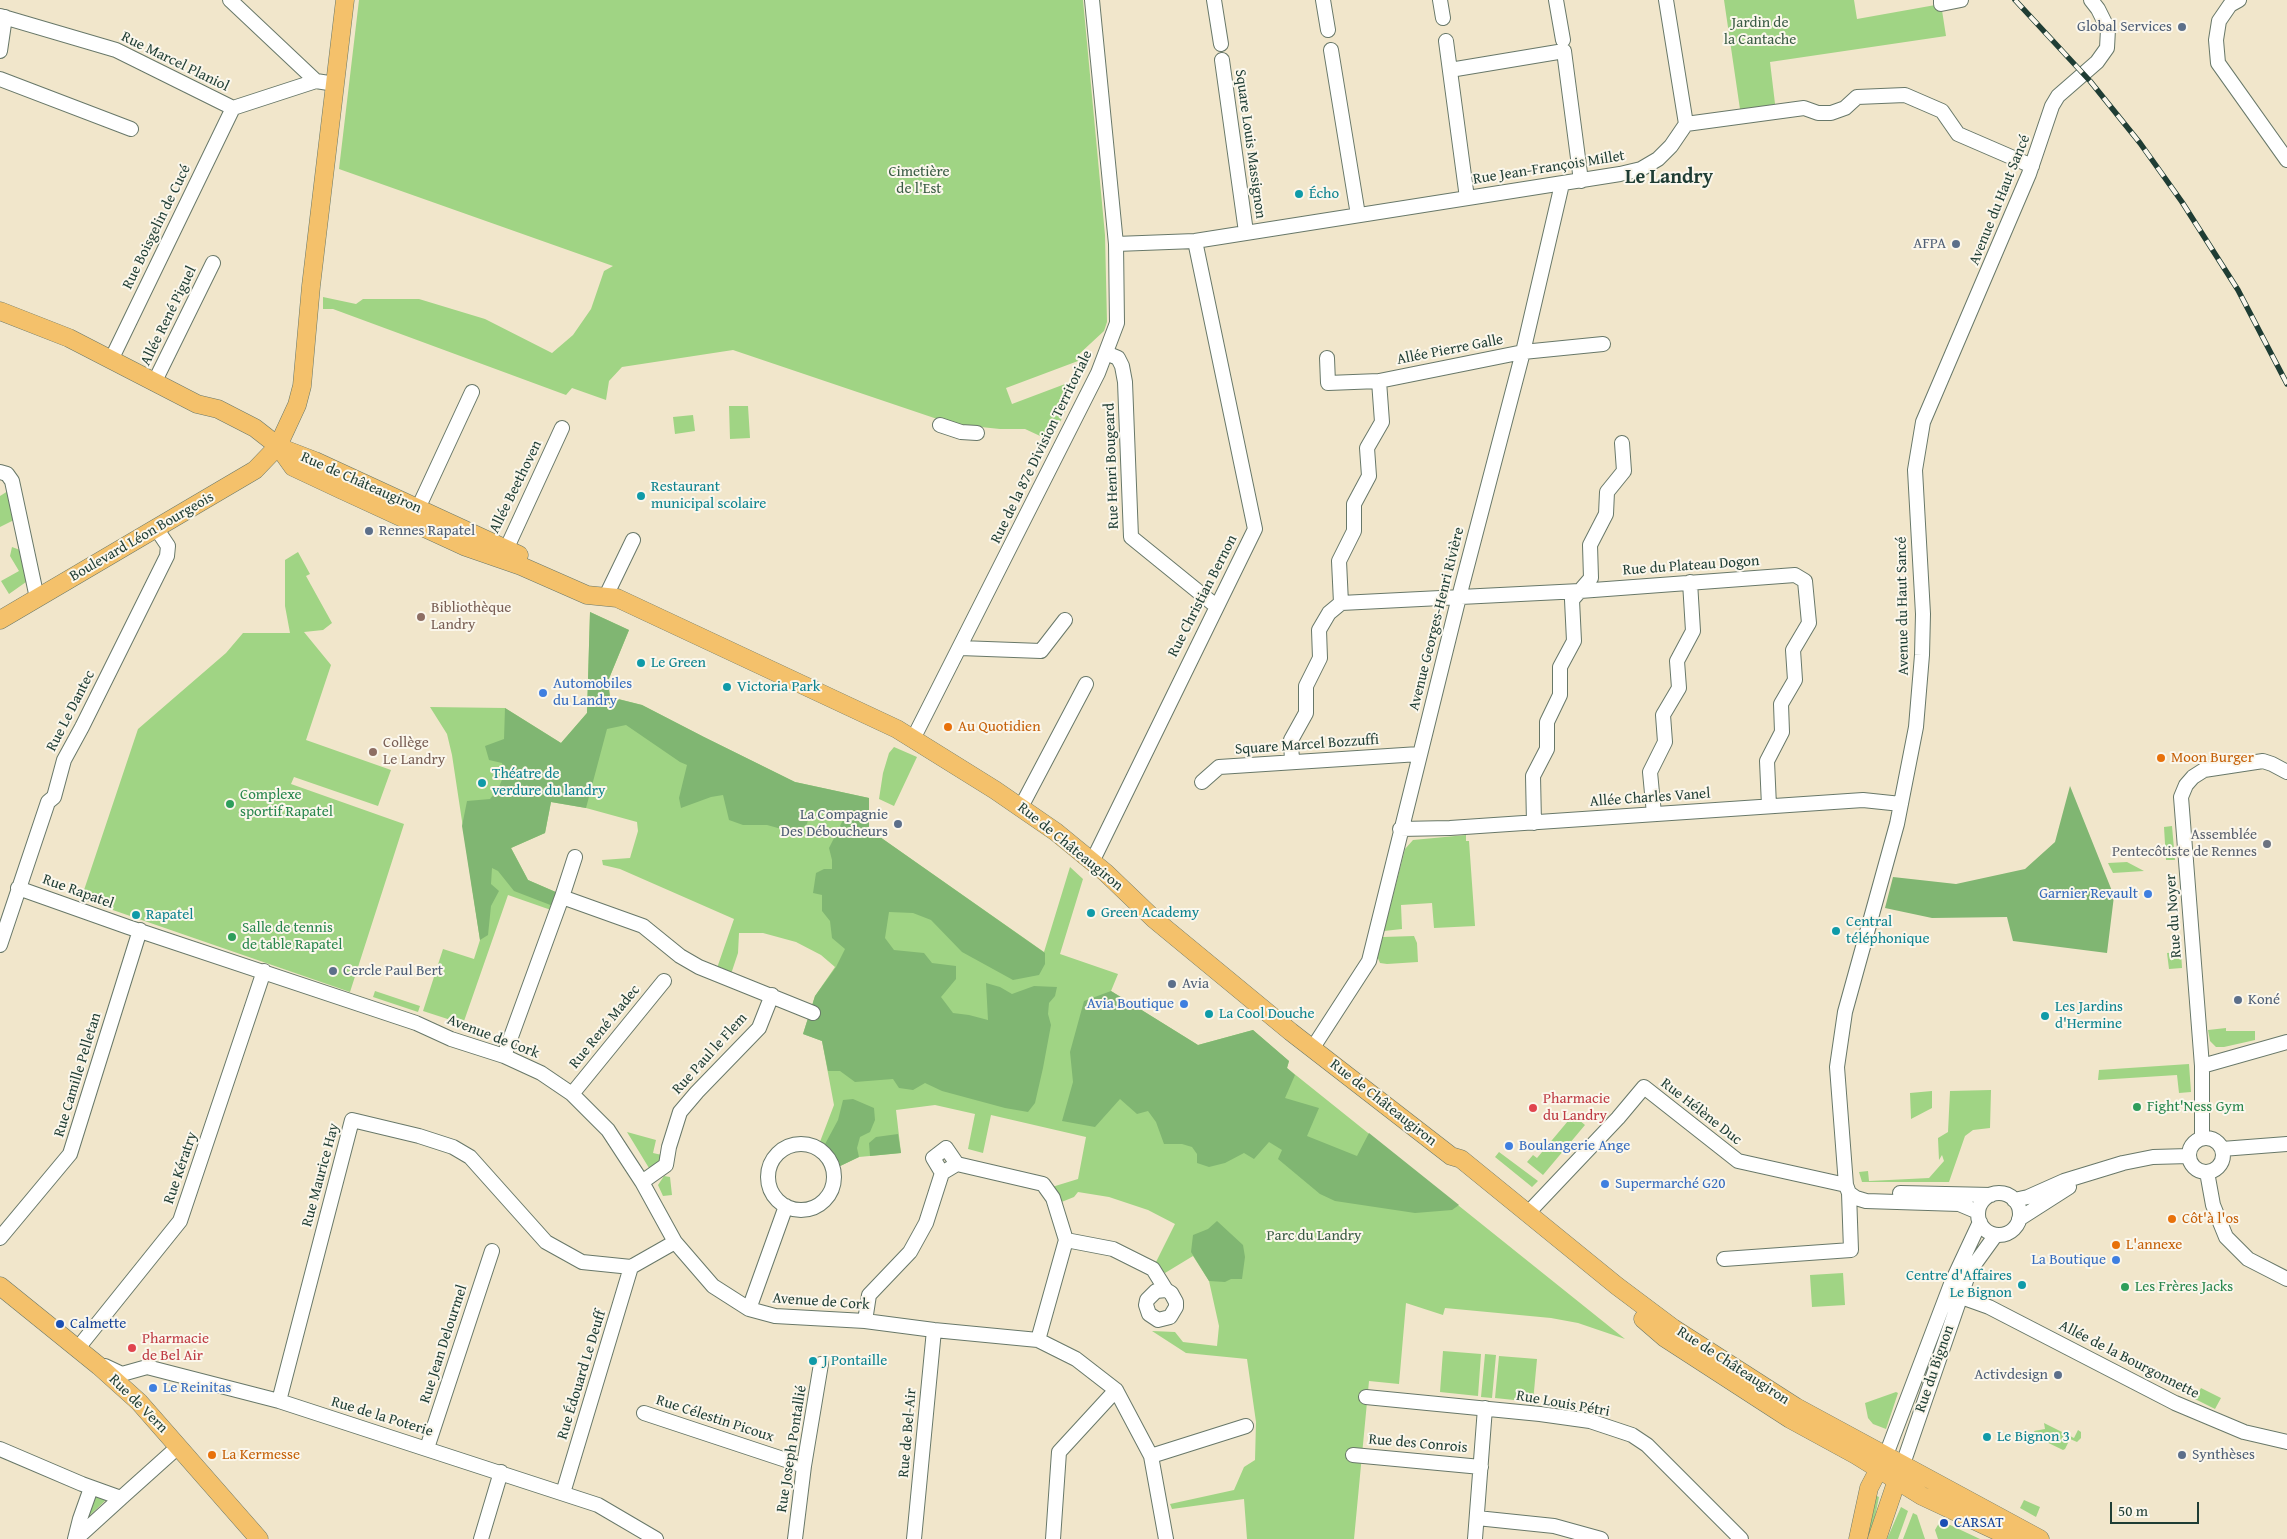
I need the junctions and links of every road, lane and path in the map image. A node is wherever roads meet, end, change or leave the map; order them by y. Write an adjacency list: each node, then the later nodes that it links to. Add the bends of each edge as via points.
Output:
1 (230, 0): 24 (street)
2 (345, 0): 25 (main road)
3 (1092, 0): 37 (street, Rue de la 87e Division Territoriale)
4 (1214, 0): 18 (street)
5 (1323, 0): 15 (street)
6 (1440, 0): 14 (street)
7 (1556, 0): 16 (street)
8 (1666, 0): 27 (street)
9 (1941, 0): 10 (street, via 1941,4)
10 (1961, 0)
11 (2091, 0): 30 (street, Avenue du Haut Sancé, via 2108,29 2108,44 2102,56 2058,96)
12 (2239, 0): 29 (street, via 2230,5 2219,20 2216,40 2218,63)
13 (2, 17): 20 (street); 26 (street, Rue Marcel Planiol, via 116,50)
14 (1443, 18)
15 (1328, 30)
16 (1563, 40)
17 (1446, 41): 22 (street)
18 (1221, 44)
19 (1331, 50): 34 (street)
20 (0, 51)
21 (1222, 60): 35 (street, Square Louis Massignon)
22 (1450, 70): 31 (street, via 1564,51); 33 (street)
23 (0, 79): 28 (street)
24 (316, 81): 25 (street, Rue Marcel Planiol); 26 (street, Rue Marcel Planiol)
25 (335, 84): 52 (main road, via 300,396)
26 (232, 108): 44 (street, Rue Boisgelin de Cucé)
27 (1686, 124): 30 (street, via 1804,108 1831,113 1844,108 1857,97 1905,95 1942,111 1958,134); 31 (street, Rue Jean-François Millet, via 1671,146 1641,169)
28 (131, 129)
29 (2287, 160)
30 (2032, 166): 74 (street, Avenue du Haut Sancé, via 1928,407 1920,438 1915,470 1922,654 1916,727)
31 (1581, 181): 32 (street, Rue Jean-François Millet)
32 (1562, 184): 33 (street, Rue Jean-François Millet); 41 (street, Avenue Georges-Henri Rivière)
33 (1467, 198): 34 (street, Rue Jean-François Millet)
34 (1358, 215): 35 (street, Rue Jean-François Millet)
35 (1246, 232): 36 (street, Rue Jean-François Millet)
36 (1195, 240): 37 (street, Rue Jean-François Millet); 64 (street, Rue Christian Bernon, via 1255,529)
37 (1116, 244): 42 (street, Rue de la 87e Division Territoriale, via 1117,324)
38 (213, 263): 46 (street, Allée René Piguel)
39 (0, 311): 44 (main road, via 47,328)
40 (1603, 344): 41 (street, Allée Pierre Galle)
41 (1523, 352): 45 (street, Allée Pierre Galle); 60 (street, Avenue Georges-Henri Rivière)
42 (1106, 353): 64 (street, Rue Henri Bougeard, via 1118,358 1125,382 1131,536); 67 (street, Rue de la 87e Division Territoriale)
43 (1327, 358): 45 (street, Allée Pierre Galle, via 1328,382)
44 (111, 360): 46 (main road)
45 (1379, 381): 63 (street, via 1382,422 1367,448 1369,476 1354,504 1354,531 1339,561)
46 (154, 383): 52 (main road, via 197,404 252,439)
47 (472, 392): 54 (street)
48 (940, 425): 50 (street)
49 (562, 428): 57 (street, Allée Beethoven)
50 (977, 433)
51 (1622, 443): 59 (street, via 1624,471 1606,492 1606,514 1590,545 1590,578)
52 (278, 446): 54 (main road, Rue de Châteaugiron, via 294,467); 55 (main road, Boulevard Léon Bourgeois, via 255,470)
53 (0, 472): 61 (street, via 12,481)
54 (415, 516): 57 (main road, Rue de Châteaugiron)
55 (156, 528): 61 (main road, Boulevard Léon Bourgeois); 82 (street, Rue Le Dantec, via 168,546 167,556 64,760 54,797 48,802)
56 (633, 540): 62 (street)
57 (503, 554): 62 (main road, Rue de Châteaugiron, via 594,588)
58 (1690, 582): 59 (street, Rue du Plateau Dogon); 75 (street, Rue du Plateau Dogon, via 1795,575 1805,581 1809,623 1793,650 1795,680 1781,704 1782,732 1767,761); 77 (street, via 1692,631 1677,661 1679,688 1663,715 1665,742 1650,772)
59 (1580, 591): 60 (street, Rue du Plateau Dogon); 78 (street, via 1572,600 1574,641 1560,667 1560,695 1547,722 1547,749 1532,776)
60 (1459, 597): 63 (street, Rue du Plateau Dogon); 70 (street, Avenue Georges-Henri Rivière)
61 (37, 598): 65 (main road, Boulevard Léon Bourgeois)
62 (605, 598): 69 (main road, Rue de Châteaugiron, via 616,598)
63 (1341, 603): 71 (street, via 1330,613 1320,630 1320,658 1306,686 1306,713 1291,740)
64 (1216, 606): 81 (street, Rue Christian Bernon)
65 (0, 620)
66 (1065, 620): 67 (street, via 1041,651)
67 (960, 648): 69 (street, Rue de la 87e Division Territoriale)
68 (1086, 684): 76 (street)
69 (913, 739): 76 (main road, Rue de Châteaugiron)
70 (1419, 754): 71 (street, Square Marcel Bozzuffi); 79 (street, Avenue Georges-Henri Rivière)
71 (1292, 762): 73 (street, Square Marcel Bozzuffi, via 1219,767)
72 (2287, 772): 94 (street, Rue du Noyer, via 2264,761 2204,770 2193,777 2182,797)
73 (1202, 782)
74 (1902, 804): 75 (street, Allée Charles Vanel, via 1863,800); 106 (street, Avenue du Haut Sancé, via 1844,1012 1837,1067)
75 (1768, 806): 77 (street, Allée Charles Vanel)
76 (1021, 807): 81 (main road, Rue de Châteaugiron)
77 (1654, 814): 78 (street, Allée Charles Vanel)
78 (1534, 822): 79 (street, Allée Charles Vanel)
79 (1400, 829): 92 (street, Avenue Georges-Henri Rivière, via 1368,961)
80 (575, 857): 83 (street)
81 (1092, 862): 92 (main road, Rue de Châteaugiron, via 1154,919)
82 (18, 888): 84 (street, Rue Rapatel); 85 (street, Rue Le Dantec)
83 (562, 897): 88 (street, via 644,926 699,968); 93 (street)
84 (140, 930): 86 (street, Rue Rapatel); 114 (street, Rue Camille Pelletan, via 70,1154)
85 (0, 946)
86 (264, 971): 89 (street, Rue Rapatel); 128 (street, Rue Kératry, via 180,1220)
87 (664, 981): 95 (street, Rue René Madec)
88 (772, 995): 90 (street); 105 (street, Rue Paul le Flem, via 759,1028 680,1112 666,1165)
89 (356, 1002): 93 (street, Avenue de Cork)
90 (813, 1013)
91 (2287, 1042): 94 (street)
92 (1312, 1049): 99 (main road, Rue de Châteaugiron)
93 (504, 1056): 95 (street, Avenue de Cork, via 541,1073)
94 (2202, 1066): 96 (street, Rue du Noyer)
95 (572, 1094): 105 (street, Avenue de Cork, via 608,1130)
96 (2202, 1138): 98 (street, via 2212,1139); 100 (street, via 2192,1145)
97 (2287, 1144): 98 (street)
98 (2222, 1149): 102 (street, via 2222,1163 2214,1171)
99 (1451, 1156): 110 (main road, Rue de Châteaugiron, via 1461,1159); 142 (main road, Rue de Châteaugiron, via 1456,1166 1665,1338 1790,1419 1856,1455)
100 (2189, 1156): 102 (street, via 2195,1168); 104 (street, via 2153,1157)
101 (957, 1164): 103 (street); 103 (street, via 946,1148 932,1158); 115 (street, via 1043,1184 1053,1198)
102 (2207, 1172): 120 (street, via 2213,1205 2226,1237 2248,1259)
103 (942, 1174): 125 (street, via 926,1223 910,1252 868,1295)
104 (2088, 1175): 108 (street); 112 (street)
105 (642, 1182): 116 (street, Avenue de Cork)
106 (1847, 1189): 107 (street); 110 (street, Rue Hélène Duc, via 1738,1162 1644,1087); 111 (street, via 1856,1198 1866,1201 1959,1204); 118 (street, Avenue du Haut Sancé, via 1851,1250)
107 (1991, 1194): 108 (street, via 2004,1194); 111 (street, via 1982,1201)
108 (2014, 1200): 112 (street, via 2020,1211)
109 (786, 1206): 109 (street, via 799,1210 813,1207 830,1192 834,1171 827,1156 816,1147 787,1146 770,1164 770,1189); 124 (street)
110 (1528, 1213): 142 (main road, Rue de Châteaugiron, via 1673,1328)
111 (1979, 1217): 113 (street, via 1984,1228); 142 (street, Rue du Bignon)
112 (2019, 1219): 113 (street, via 2010,1232)
113 (1995, 1236): 123 (street, Rue du Bignon, via 1974,1265)
114 (0, 1238)
115 (1066, 1240): 122 (street, via 1113,1249 1147,1264); 127 (street)
116 (675, 1242): 119 (street); 124 (street, Avenue de Cork, via 713,1286)
117 (492, 1251): 138 (street, Rue Jean Delourmel)
118 (1724, 1259)
119 (631, 1267): 132 (street, Rue Maurice Hay, via 582,1262 546,1242 470,1157 453,1147 352,1120); 148 (street, Rue Édouard Le Deuff)
120 (2283, 1278)
121 (0, 1286): 128 (main road, Rue de Vern)
122 (1166, 1290)
123 (1961, 1297): 136 (street, Allée de la Bourgonnette, via 1989,1307 2175,1403 2239,1430); 146 (street, Rue du Bignon)
124 (749, 1309): 125 (street, Avenue de Cork, via 775,1316)
125 (865, 1321): 126 (street, Avenue de Cork)
126 (934, 1330): 127 (street, Avenue de Cork); 156 (street, Rue de Bel-Air)
127 (1038, 1340): 130 (street, Avenue de Cork, via 1076,1359)
128 (84, 1354): 132 (street, Rue de la Poterie, via 122,1374 147,1367); 137 (main road, Rue de Vern, via 126,1389)
129 (821, 1364): 143 (street, Rue Joseph Pontallié)
130 (1116, 1390): 141 (street, Avenue de Cork); 157 (street, via 1059,1452)
131 (1366, 1397): 133 (street, Rue Louis Pétri)
132 (279, 1401): 138 (street, Rue de la Poterie)
133 (1485, 1408): 144 (street, Rue des Conrois); 161 (street, Rue Louis Pétri, via 1590,1421 1632,1435 1647,1445)
134 (644, 1412): 143 (street, Rue Célestin Picoux)
135 (1246, 1426): 141 (street)
136 (2287, 1442)
137 (179, 1446): 149 (street); 152 (main road, Rue de Vern)
138 (427, 1448): 145 (street, Rue de la Poterie)
139 (0, 1449): 147 (street)
140 (1352, 1455): 144 (street, Rue des Conrois)
141 (1151, 1456): 158 (street, Avenue de Cork)
142 (1882, 1462): 146 (main road, Rue de Châteaugiron); 162 (main road, via 1869,1488)
143 (804, 1466): 155 (street, Rue Joseph Pontallié)
144 (1481, 1466): 150 (street, Rue des Conrois)
145 (501, 1472): 148 (street, Rue de la Poterie); 153 (street)
146 (1900, 1472): 163 (main road); 164 (main road, Rue de Châteaugiron, via 1922,1496); 165 (main road, Rue de Châteaugiron)
147 (91, 1488): 149 (street); 151 (street)
148 (563, 1493): 154 (street, Rue de la Poterie, via 598,1505)
149 (122, 1498): 151 (street)
150 (1477, 1518): 159 (street, Rue des Conrois); 160 (street, via 1554,1526)
151 (76, 1539)
152 (259, 1539)
153 (481, 1539)
154 (656, 1539)
155 (795, 1539)
156 (914, 1539)
157 (1053, 1539)
158 (1166, 1539)
159 (1475, 1539)
160 (1601, 1539)
161 (1742, 1539)
162 (1858, 1539)
163 (1877, 1539)
164 (2014, 1539)
165 (2040, 1539)

